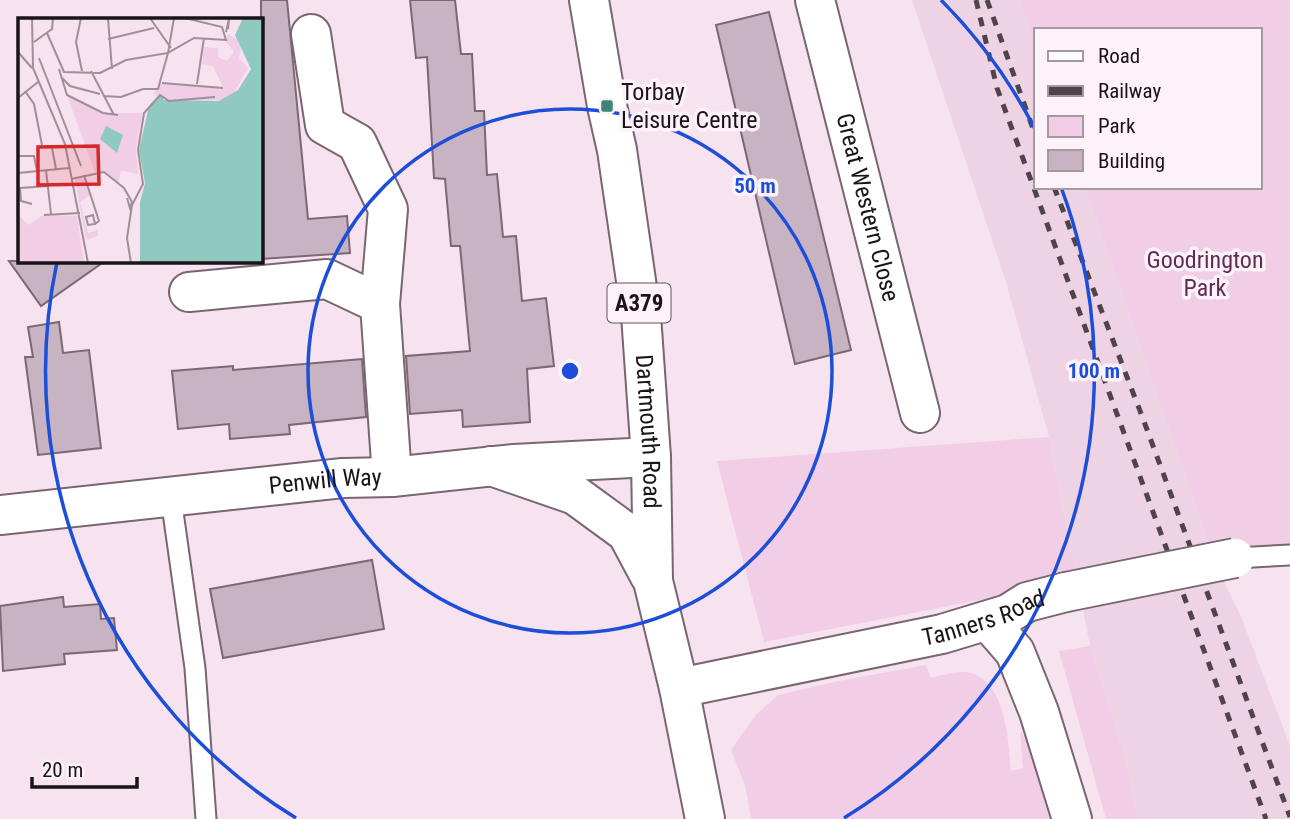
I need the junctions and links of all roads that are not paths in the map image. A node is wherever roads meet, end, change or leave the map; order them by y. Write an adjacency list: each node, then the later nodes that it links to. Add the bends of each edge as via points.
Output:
1 (589, 0): 7 (street, Dartmouth Road / A379, via 641,315)
2 (815, 0): 6 (street, Great Western Close)
3 (311, 34): 5 (street, via 325,125 357,143 388,209)
4 (189, 292): 5 (street, via 327,279)
5 (380, 304): 9 (street)
6 (920, 413)
7 (652, 457): 8 (street, Penwill Way); 14 (street, Dartmouth Road / A379)
8 (491, 466): 9 (street, Penwill Way); 14 (street, A379, via 575,495 627,533)
9 (392, 477): 10 (street, Penwill Way, via 343,478)
10 (171, 498): 11 (street, Penwill Way); 17 (lane, via 195,668)
11 (0, 515)
12 (1290, 555): 13 (lane, Tanners Road)
13 (1235, 558): 15 (street, Tanners Road, bridge, via 1066,592 1027,602)
14 (653, 582): 16 (street, Dartmouth Road / A379)
15 (988, 621): 16 (street, Tanners Road); 19 (street, via 1015,652)
16 (679, 688): 18 (street, Dartmouth Road / A379)
17 (206, 819)
18 (705, 819)
19 (1072, 819)

